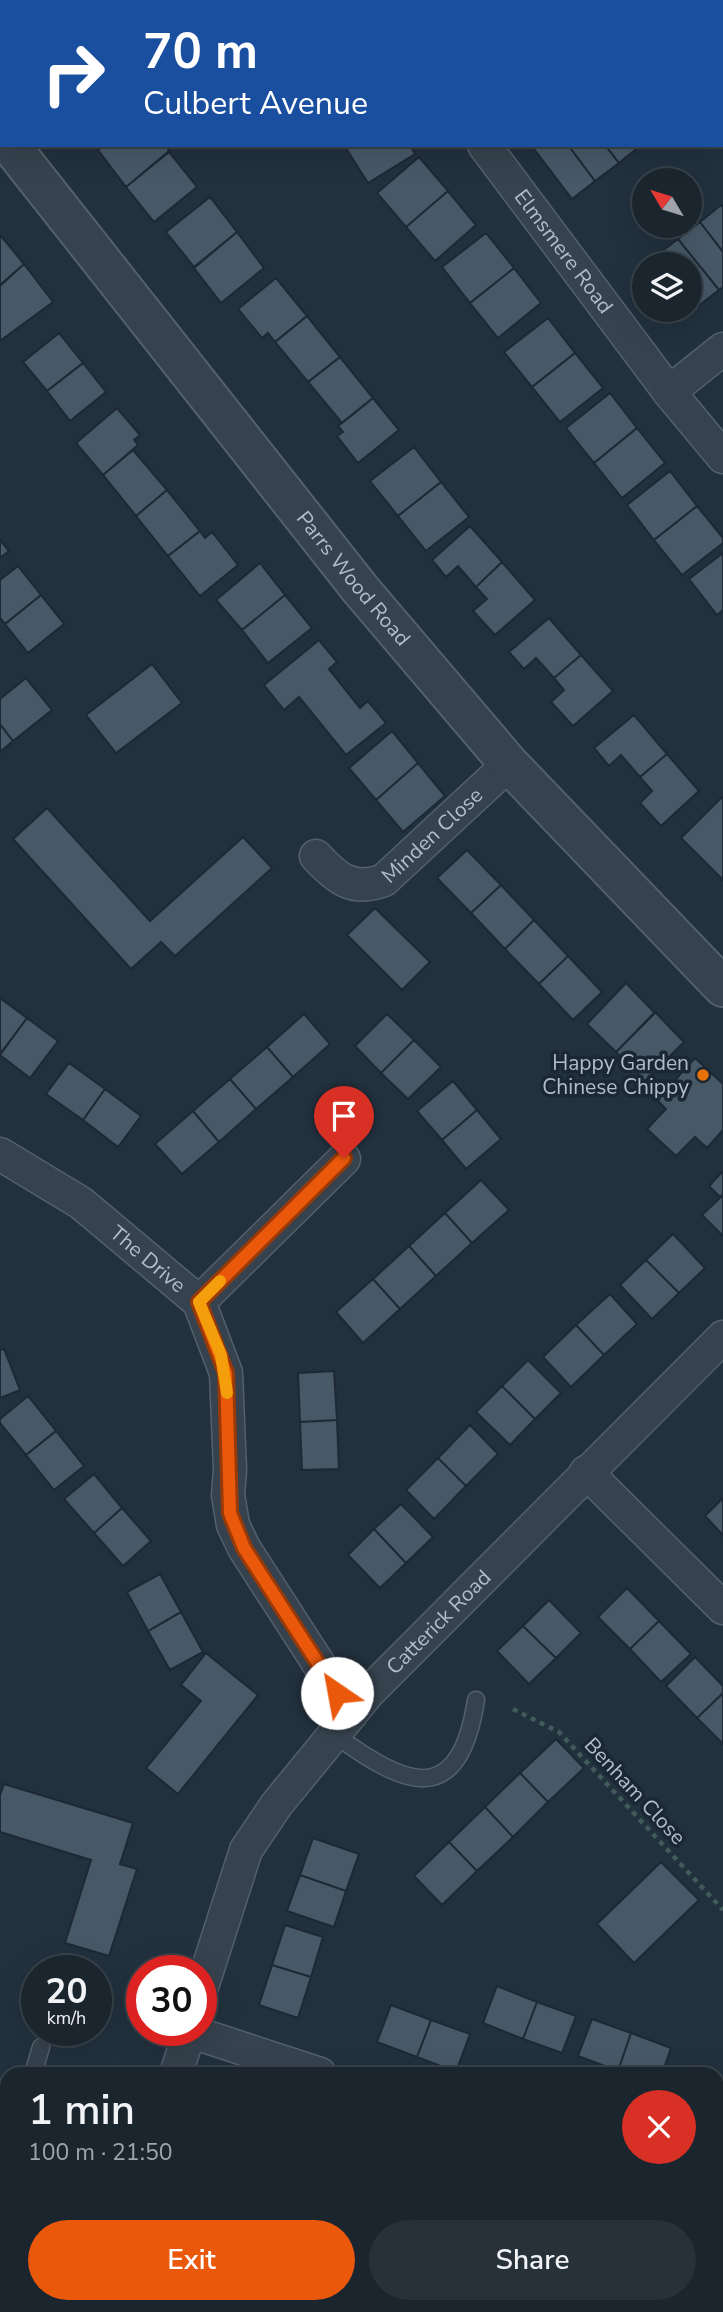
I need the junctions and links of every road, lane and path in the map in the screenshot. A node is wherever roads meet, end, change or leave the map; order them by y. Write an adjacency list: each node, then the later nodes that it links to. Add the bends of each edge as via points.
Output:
1 (12, 147): 6 (street, Parrs Wood Road, via 360,590)
2 (485, 147): 4 (street, Elmsmere Road)
3 (723, 349): 4 (street)
4 (669, 392): 5 (street, Elmsmere Road)
5 (723, 457)
6 (509, 764): 7 (street, Minden Close, via 384,880 370,886 346,884); 8 (street, Parrs Wood Road)
7 (316, 856)
8 (723, 987)
9 (0, 1154): 11 (street, The Drive, via 82,1203)
10 (344, 1158): 11 (street)
11 (199, 1302): 17 (street, The Drive, via 226,1373 228,1495 233,1525)
12 (723, 1337): 13 (street, Catterick Road)
13 (586, 1472): 14 (street); 17 (street, Catterick Road)
14 (723, 1608)
15 (476, 1700): 17 (lane, via 470,1732 448,1768 433,1778 401,1776 367,1759)
16 (513, 1709): 18 (path, Benham Close, via 559,1732)
17 (342, 1724): 19 (street, Catterick Road, via 246,1850)
18 (723, 1910)
19 (212, 1955)
20 (217, 2039): 25 (street)
21 (184, 2046): 24 (street)
22 (41, 2047): 23 (lane)
23 (35, 2067)
24 (178, 2067)
25 (299, 2067)

